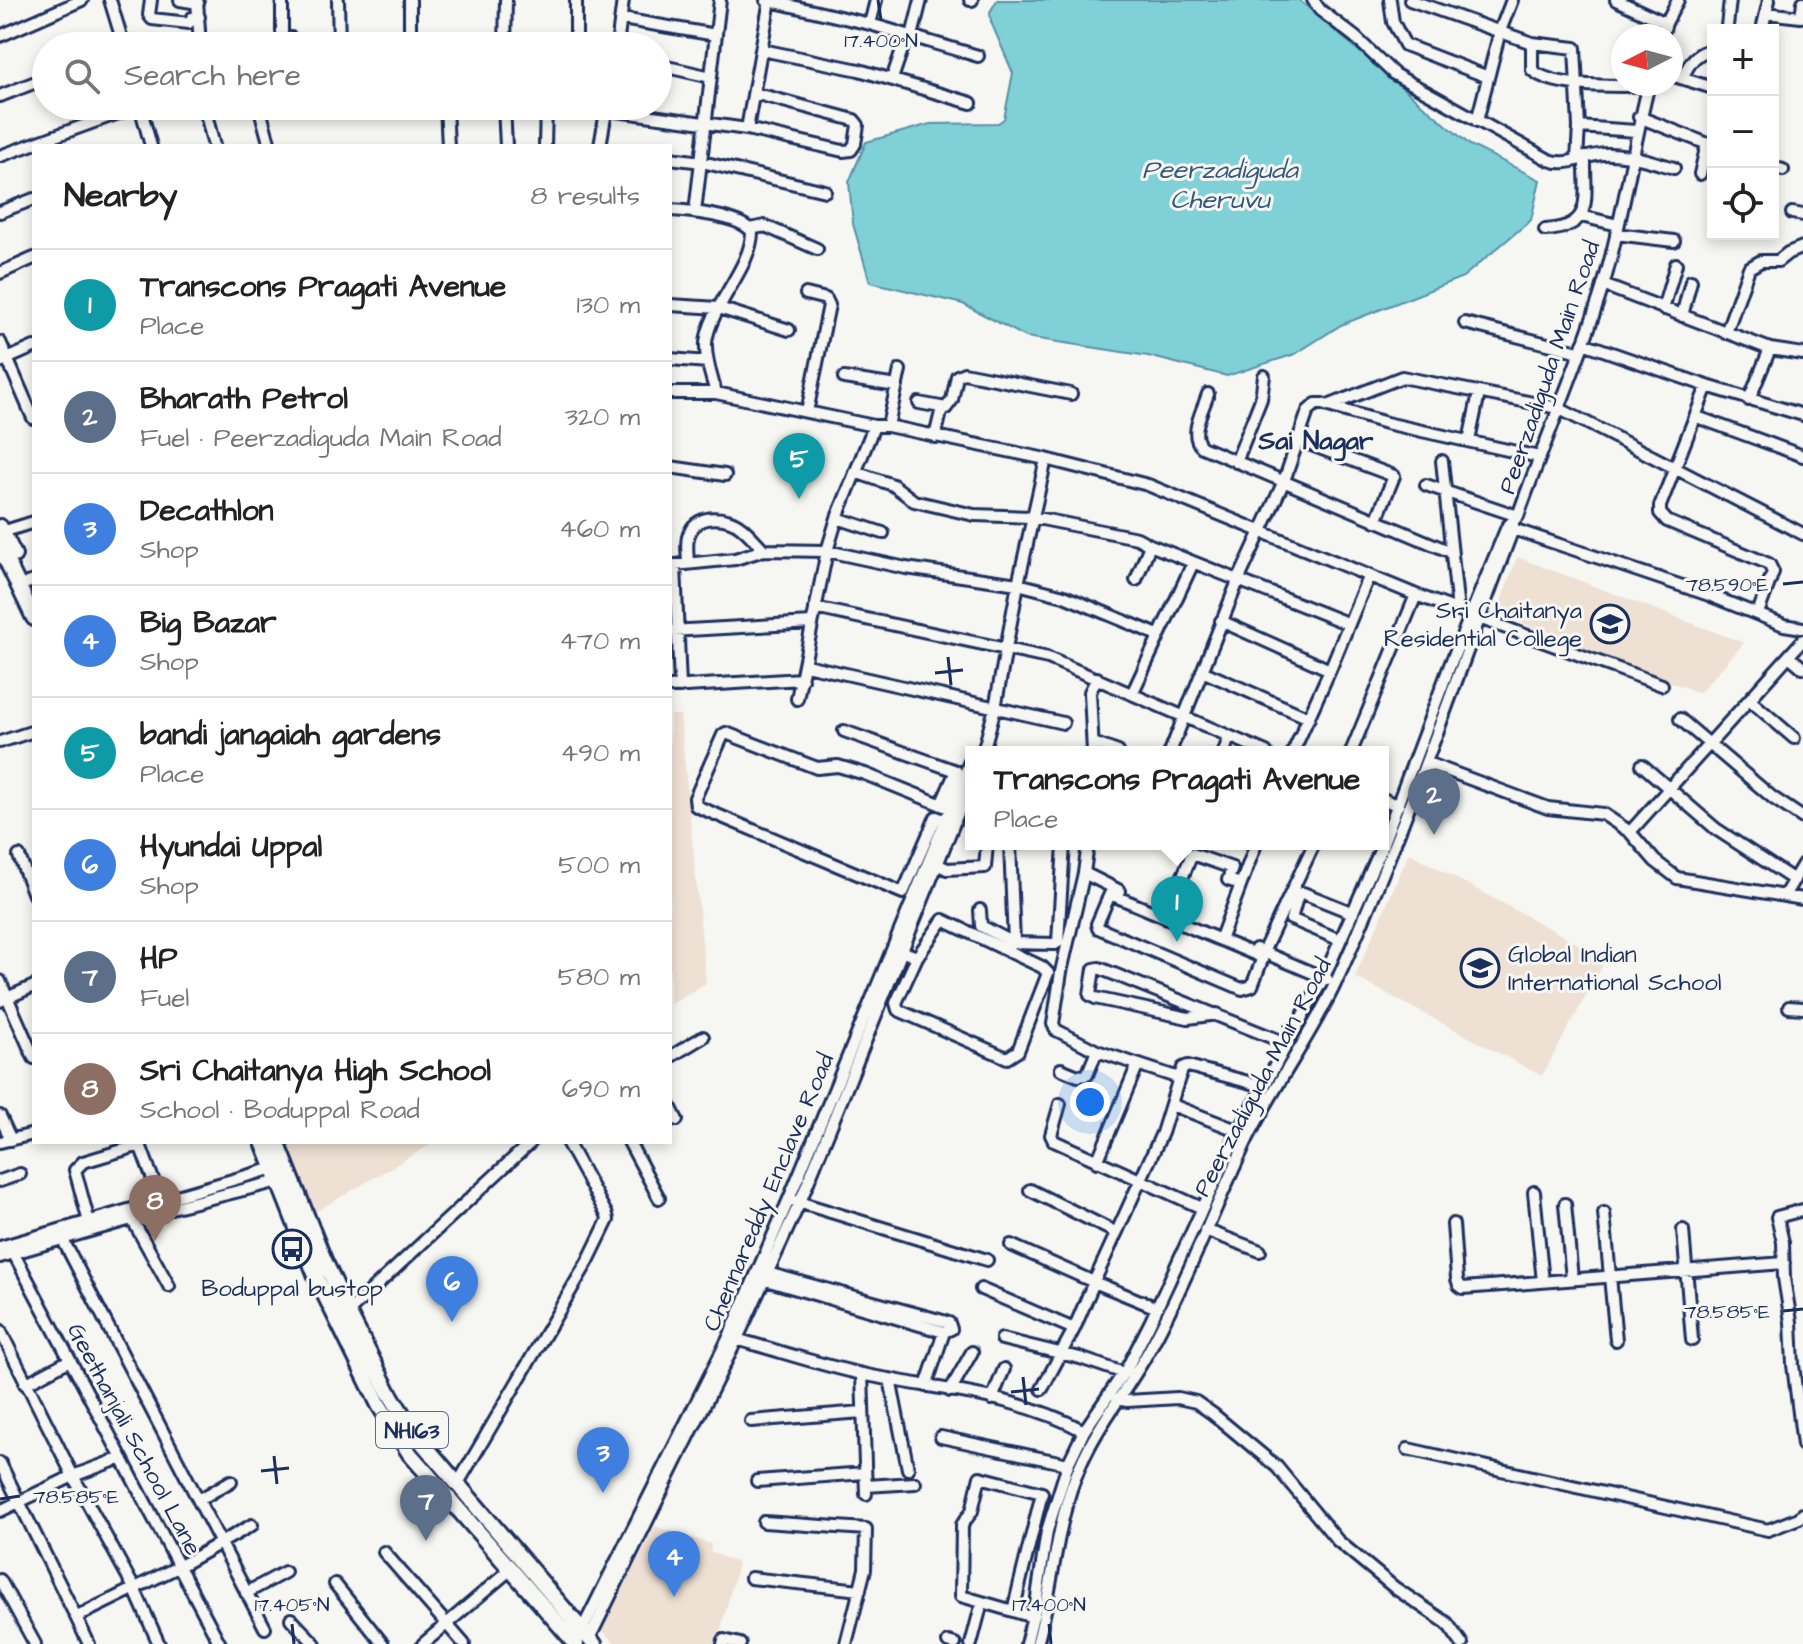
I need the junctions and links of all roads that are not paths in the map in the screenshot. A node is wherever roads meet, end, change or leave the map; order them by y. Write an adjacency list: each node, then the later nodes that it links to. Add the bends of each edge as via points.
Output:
1 (82, 0): 42 (street)
2 (110, 0): 33 (street)
3 (151, 0): 26 (street, via 152,19 189,23)
4 (180, 0): 23 (street)
5 (282, 0): 35 (street)
6 (338, 0): 36 (street)
7 (410, 0): 37 (street)
8 (506, 0): 38 (street)
9 (576, 0): 39 (street)
10 (623, 0): 27 (street)
11 (720, 0): 41 (street)
12 (769, 0): 29 (street); 45 (street)
13 (876, 0): 29 (street)
14 (921, 0): 43 (street)
15 (1313, 0): 72 (street, via 1394,74)
16 (1390, 0): 51 (street, via 1393,22 1405,45)
17 (1410, 0): 32 (street)
18 (1512, 0): 32 (street)
19 (1616, 0): 28 (street)
20 (1678, 0): 28 (street)
21 (1730, 0): 30 (street)
22 (1769, 0): 25 (street)
23 (198, 2): 26 (street)
24 (1803, 2): 25 (street, via 1801,17)
25 (1766, 13): 31 (street)
26 (199, 17): 34 (street)
27 (622, 19): 40 (street); 41 (street)
28 (1666, 23)
29 (870, 24): 43 (street)
30 (1727, 24)
31 (1763, 24)
32 (1500, 31): 44 (street); 51 (street)
33 (119, 32)
34 (200, 32)
35 (287, 32)
36 (339, 32)
37 (410, 32)
38 (505, 32)
39 (576, 32)
40 (620, 32)
41 (716, 35): 50 (street)
42 (0, 36)
43 (909, 36): 47 (street); 53 (street)
44 (1532, 43): 55 (street, via 1535,73); 55 (street, via 1575,48)
45 (762, 50): 53 (street); 58 (street)
46 (1707, 50): 49 (street)
47 (978, 56)
48 (672, 68): 50 (street)
49 (1683, 69)
50 (711, 77): 73 (street)
51 (1488, 77): 72 (street)
52 (1683, 78): 57 (street)
53 (892, 79): 61 (street)
54 (32, 83): 59 (street)
55 (1576, 84): 56 (street); 74 (street)
56 (1611, 84)
57 (1707, 86)
58 (754, 93): 75 (street); 75 (street, via 854,120 858,130 852,148 843,151)
59 (0, 96)
60 (1646, 96): 62 (street, Peerzadiguda Main Road)
61 (971, 103)
62 (1639, 117): 76 (street, Peerzadiguda Main Road); 86 (street)
63 (672, 118): 73 (street)
64 (100, 120): 78 (street)
65 (143, 120): 79 (street)
66 (208, 120): 80 (street)
67 (263, 120): 81 (street)
68 (447, 120): 82 (street)
69 (505, 120): 83 (street)
70 (546, 120): 84 (street)
71 (605, 120): 85 (street)
72 (1477, 121): 91 (street, via 1559,164)
73 (705, 123): 75 (street); 92 (street)
74 (1579, 127): 76 (street); 91 (street)
75 (747, 129)
76 (1636, 131): 89 (street, Peerzadiguda Main Road)
77 (32, 144): 88 (street)
78 (33, 144)
79 (150, 144)
80 (214, 144)
81 (269, 144)
82 (448, 144)
83 (506, 144)
84 (545, 144)
85 (600, 144)
86 (1707, 144)
87 (1707, 154): 94 (street)
88 (0, 156)
89 (1634, 157): 91 (street, via 1608,153); 93 (street); 102 (street, Peerzadiguda Main Road)
90 (672, 158): 92 (street)
91 (1581, 158): 100 (street)
92 (702, 162): 95 (street); 99 (street)
93 (1674, 168)
94 (1700, 174)
95 (825, 191)
96 (32, 200): 98 (street)
97 (672, 210): 99 (street)
98 (0, 212)
99 (695, 212): 101 (street)
100 (1581, 216): 102 (street); 103 (street, via 1570,227)
101 (750, 229): 106 (street, via 765,226); 114 (street, via 748,251)
102 (1617, 229): 104 (street); 111 (street, Peerzadiguda Main Road)
103 (1545, 230)
104 (1674, 241)
105 (1803, 247): 119 (street, via 1749,268)
106 (817, 249)
107 (32, 259): 109 (street)
108 (1676, 264): 115 (street)
109 (0, 273)
110 (1691, 281): 116 (street)
111 (1603, 285): 115 (street); 122 (street, Peerzadiguda Main Road)
112 (806, 294): 143 (street, via 826,299 829,305)
113 (672, 305): 114 (street)
114 (719, 308): 118 (street); 127 (street, via 707,336)
115 (1663, 309): 116 (street)
116 (1682, 316): 119 (street)
117 (1465, 323): 122 (street)
118 (789, 330)
119 (1726, 333): 123 (street)
120 (0, 342): 126 (street)
121 (32, 348): 126 (street)
122 (1581, 348): 132 (street); 142 (street, Peerzadiguda Main Road)
123 (1770, 349): 124 (street); 138 (street)
124 (1803, 354)
125 (672, 359): 127 (street)
126 (4, 360): 145 (street)
127 (708, 362): 134 (street)
128 (900, 370): 131 (street)
129 (1264, 376): 156 (street, via 1261,399)
130 (844, 378): 131 (street)
131 (897, 386): 148 (street)
132 (1707, 386): 138 (street); 146 (street)
133 (672, 393): 134 (street)
134 (716, 393): 143 (street)
135 (1479, 393): 140 (street, via 1402,377); 142 (street); 151 (street)
136 (1071, 394): 141 (street, via 964,373 957,376 949,405)
137 (1208, 394): 156 (street, via 1195,439)
138 (1749, 400): 144 (street)
139 (919, 403): 141 (street)
140 (1328, 406): 150 (street, via 1316,404 1308,411); 151 (street)
141 (942, 408): 149 (street)
142 (1558, 408): 153 (street, Peerzadiguda Main Road); 158 (street)
143 (807, 412): 147 (street)
144 (1803, 415)
145 (32, 416)
146 (1697, 417): 152 (street); 158 (street)
147 (874, 426): 148 (street); 159 (street)
148 (888, 426): 149 (street)
149 (935, 437): 154 (street)
150 (1298, 440): 161 (street); 166 (street, via 1394,476)
151 (1469, 441): 153 (street)
152 (1803, 456)
153 (1539, 457): 167 (street, Peerzadiguda Main Road)
154 (1046, 459): 164 (street); 169 (street, via 1148,485)
155 (1442, 461): 163 (street)
156 (1236, 462): 161 (street)
157 (672, 467): 160 (street)
158 (1677, 468): 171 (street); 189 (street, via 1660,506 1662,518 1769,564 1773,572)
159 (855, 472): 164 (street, via 893,485 914,501 974,515); 165 (street)
160 (725, 475)
161 (1284, 481): 166 (street); 169 (street)
162 (1426, 485): 163 (street)
163 (1445, 490): 167 (street); 176 (street)
164 (1032, 517): 173 (street); 185 (street)
165 (837, 518): 170 (street); 175 (street)
166 (1376, 521): 176 (street)
167 (1515, 522): 189 (street); 191 (street, Peerzadiguda Main Road)
168 (32, 523): 172 (street)
169 (1261, 531): 181 (street); 183 (street)
170 (883, 533)
171 (1803, 534)
172 (1, 535): 180 (highway); 184 (highway)
173 (1150, 545): 177 (street); 182 (street)
174 (764, 550): 175 (street); 178 (street); 178 (street, via 741,526 706,519 689,533)
175 (827, 551): 185 (street); 187 (street)
176 (1451, 552): 188 (street)
177 (1193, 563): 183 (street); 197 (street)
178 (688, 564): 179 (street)
179 (672, 566): 196 (street)
180 (4, 567): 190 (highway)
181 (1369, 575): 186 (street); 194 (street)
182 (1136, 580)
183 (1238, 581): 192 (street); 194 (street)
184 (30, 582)
185 (1018, 584): 197 (street, via 1064,596); 199 (street)
186 (1416, 595): 188 (street); 232 (street)
187 (815, 608): 193 (street); 199 (street)
188 (1458, 611): 191 (street)
189 (1758, 613): 195 (street)
190 (32, 615)
191 (1474, 616): 207 (street); 219 (street, Peerzadiguda Main Road)
192 (1221, 621): 203 (street); 204 (street)
193 (812, 623): 196 (street); 201 (street)
194 (1349, 624): 203 (street)
195 (1803, 628)
196 (674, 630): 208 (street)
197 (1158, 635): 209 (street)
198 (1803, 640): 200 (street)
199 (1006, 648): 205 (street); 212 (street)
200 (1789, 656): 202 (street); 211 (street)
201 (806, 665): 206 (street); 212 (street)
202 (1803, 668)
203 (1330, 670): 213 (street)
204 (1202, 671): 213 (street); 214 (street)
205 (1097, 678): 209 (street); 227 (street, via 1090,692)
206 (802, 679): 208 (street); 210 (street)
207 (1662, 685)
208 (675, 687)
209 (1132, 694): 214 (street)
210 (797, 699)
211 (1751, 701): 221 (street); 224 (street)
212 (995, 708): 216 (street); 222 (street)
213 (1309, 718): 231 (street)
214 (1184, 719): 220 (street); 228 (street)
215 (1680, 719): 224 (street)
216 (1063, 723)
217 (844, 731): 239 (street, via 956,771)
218 (32, 732): 223 (street)
219 (1431, 733): 233 (street, Peerzadiguda Main Road); 238 (street, Peerzadiguda Main Road)
220 (1229, 737): 229 (street); 230 (street)
221 (1794, 738)
222 (985, 740): 225 (street); 226 (street)
223 (0, 742)
224 (1710, 745): 235 (street); 240 (street)
225 (980, 746)
226 (984, 746)
227 (1093, 746)
228 (1173, 746)
229 (1226, 746)
230 (1251, 746)
231 (1296, 746)
232 (1353, 746)
233 (1427, 763): 243 (street, via 1548,808 1603,814); 272 (street, Peerzadiguda Main Road)
234 (1642, 765): 235 (street)
235 (1669, 786): 243 (street); 255 (street, via 1716,829)
236 (964, 795): 239 (street, Chennareddy Enclave Road)
237 (1389, 802): 238 (street)
238 (1398, 806): 242 (street, Peerzadiguda Main Road)
239 (950, 808): 241 (street, Chennareddy Enclave Road); 241 (street, via 865,774 838,766 817,768 726,733 695,798 696,806 903,893)
240 (1803, 818)
241 (945, 820): 252 (street, Chennareddy Enclave Road); 260 (street, Chennareddy Enclave Road)
242 (1389, 829)
243 (1630, 832): 258 (street, via 1677,878)
244 (986, 850): 252 (street, via 985,867 947,869)
245 (1010, 850): 266 (street)
246 (1064, 850): 266 (street, via 1058,942)
247 (1087, 850): 254 (street)
248 (1254, 850): 256 (street)
249 (1311, 850): 268 (street)
250 (1380, 850): 263 (street, Peerzadiguda Main Road)
251 (19, 856): 257 (street)
252 (937, 864): 260 (street, Chennareddy Enclave Road)
253 (1803, 864): 255 (street)
254 (1084, 873): 262 (street); 280 (street, via 1053,1024)
255 (1794, 880): 258 (street)
256 (1241, 884): 262 (street, via 1228,880 1232,868 1192,854); 264 (street)
257 (32, 890)
258 (1784, 896): 259 (street)
259 (1803, 899)
260 (916, 905): 267 (street, Chennareddy Enclave Road)
261 (980, 910): 266 (street, via 981,926)
262 (1168, 912): 264 (street)
263 (1353, 913): 265 (street, Peerzadiguda Main Road); 265 (street, via 1298,894 1291,919)
264 (1222, 935): 268 (street)
265 (1340, 940): 270 (street, Peerzadiguda Main Road)
266 (1014, 943)
267 (898, 950): 269 (street); 310 (street, Chennareddy Enclave Road)
268 (1262, 956): 268 (street, via 1252,986 1242,989 1097,924 1108,897 1115,895); 270 (street)
269 (917, 957): 269 (street, via 896,1003 898,1010 1007,1058 1018,1051 1048,973 943,920)
270 (1324, 977): 272 (street); 279 (street, Peerzadiguda Main Road)
271 (0, 981): 274 (street)
272 (1336, 982): 318 (street, Peerzadiguda Main Road, via 1249,1137)
273 (32, 987): 274 (street)
274 (4, 1000): 281 (street)
275 (1789, 1007): 276 (street)
276 (1803, 1008)
277 (1217, 1014): 277 (street, via 1099,968 1094,969 1090,995 1095,998 1188,1018); 279 (street)
278 (703, 1037): 282 (street)
279 (1288, 1044): 286 (street, Peerzadiguda Main Road)
280 (1097, 1051): 283 (street); 284 (street, via 1087,1075)
281 (32, 1054)
282 (672, 1056)
283 (1137, 1066): 285 (street); 301 (street)
284 (1061, 1069)
285 (1179, 1078): 286 (street, via 1188,1066); 288 (street)
286 (1263, 1086): 292 (street, Peerzadiguda Main Road)
287 (1060, 1104): 301 (street, via 1051,1138)
288 (1172, 1105): 292 (street); 305 (street)
289 (672, 1110): 291 (street)
290 (0, 1116): 294 (street)
291 (677, 1120)
292 (1239, 1131): 312 (street, Peerzadiguda Main Road)
293 (32, 1134): 294 (street)
294 (6, 1141)
295 (140, 1144): 309 (street); 316 (street, via 83,1162 75,1170)
296 (264, 1144): 303 (highway, NH163)
297 (278, 1144): 338 (highway, NH163)
298 (529, 1144): 338 (street)
299 (568, 1144): 374 (street, via 608,1220)
300 (630, 1144): 308 (street)
301 (1097, 1162): 305 (street)
302 (20, 1174): 304 (street)
303 (276, 1174): 309 (street); 315 (street); 341 (highway, NH163, via 318,1281)
304 (0, 1181)
305 (1140, 1182): 312 (street); 320 (street)
306 (1030, 1190): 320 (street)
307 (1534, 1192): 334 (street)
308 (659, 1198)
309 (161, 1201): 316 (street)
310 (795, 1201): 327 (street); 330 (street, Chennareddy Enclave Road)
311 (1565, 1204): 332 (street)
312 (1202, 1208): 337 (street, Peerzadiguda Main Road)
313 (1803, 1210): 328 (street, via 1777,1217)
314 (1604, 1213): 331 (street)
315 (132, 1219): 321 (street); 335 (street)
316 (89, 1222): 323 (street)
317 (1453, 1224): 334 (street, via 1463,1288)
318 (1205, 1230): 324 (street); 358 (street, Peerzadiguda Main Road, via 1152,1346)
319 (1683, 1230): 329 (street)
320 (1115, 1232): 333 (street)
321 (63, 1240): 325 (street); 375 (street)
322 (1011, 1245): 333 (street)
323 (0, 1247)
324 (1260, 1251)
325 (14, 1254): 326 (street); 348 (street, Geethanjali School Lane)
326 (0, 1257)
327 (987, 1260)
328 (1784, 1263): 329 (street); 363 (street)
329 (1686, 1270): 331 (street); 345 (street)
330 (761, 1274): 342 (street, Chennareddy Enclave Road); 354 (street, via 926,1322 949,1323)
331 (1610, 1276): 332 (street); 344 (street)
332 (1572, 1279): 334 (street)
333 (1094, 1282): 337 (street); 339 (street)
334 (1543, 1282)
335 (169, 1286)
336 (981, 1289): 339 (street)
337 (1157, 1308): 350 (street, Peerzadiguda Main Road)
338 (348, 1312): 341 (highway, NH163)
339 (1074, 1329): 347 (street)
340 (0, 1330): 353 (street)
341 (352, 1335): 374 (highway, NH163, via 414,1433); 384 (highway, NH163, via 379,1405 410,1454)
342 (733, 1338): 351 (street); 399 (street, Chennareddy Enclave Road)
343 (1002, 1339): 347 (street)
344 (1616, 1340)
345 (1692, 1340)
346 (972, 1352): 356 (street)
347 (1058, 1355): 350 (street); 355 (street)
348 (70, 1360): 353 (street); 365 (street, Geethanjali School Lane)
349 (1004, 1369): 357 (street)
350 (1124, 1373): 358 (street, Peerzadiguda Main Road)
351 (862, 1374): 352 (street); 359 (street)
352 (890, 1379): 354 (street); 368 (street)
353 (25, 1384): 370 (street)
354 (926, 1386): 356 (street)
355 (1042, 1389)
356 (950, 1391): 357 (street)
357 (992, 1399): 361 (street, via 1045,1412)
358 (1113, 1400): 361 (street, Peerzadiguda Main Road); 413 (street, Peerzadiguda Main Road, via 1079,1468); 414 (street, via 1196,1402 1277,1467 1338,1541 1447,1623)
359 (862, 1412): 360 (street); 369 (street)
360 (751, 1421)
361 (1084, 1431): 367 (street, Peerzadiguda Main Road)
362 (941, 1437): 367 (street)
363 (1803, 1445)
364 (1408, 1449): 378 (street, via 1768,1530)
365 (121, 1458): 370 (street); 383 (street, Geethanjali School Lane)
366 (0, 1463): 376 (street)
367 (1068, 1464): 395 (street, Peerzadiguda Main Road, via 1047,1531)
368 (908, 1469)
369 (865, 1473): 372 (street); 373 (street, via 866,1490)
370 (73, 1476): 376 (street); 389 (street)
371 (231, 1481): 375 (street)
372 (757, 1481)
373 (915, 1483)
374 (457, 1485): 399 (highway, NH163)
375 (199, 1500): 381 (street)
376 (20, 1502): 377 (street); 394 (street)
377 (0, 1511)
378 (1803, 1514)
379 (764, 1522): 390 (street, via 866,1529)
380 (252, 1525): 381 (street)
381 (221, 1543): 383 (street); 391 (street)
382 (384, 1552): 397 (street)
383 (180, 1566): 389 (street); 403 (street, Geethanjali School Lane)
384 (511, 1569): 397 (street); 399 (highway, NH163)
385 (285, 1572): 391 (street)
386 (751, 1578): 390 (street)
387 (0, 1580): 400 (street)
388 (335, 1584): 405 (street)
389 (134, 1588): 394 (street); 402 (street)
390 (860, 1590): 410 (street)
391 (246, 1593): 398 (street)
392 (980, 1610): 411 (street)
393 (1013, 1611): 393 (street, via 1042,1493 980,1477 972,1511 962,1525 961,1596); 395 (street)
394 (76, 1617): 401 (street)
395 (1033, 1617): 412 (street, Peerzadiguda Main Road)
396 (291, 1619): 404 (street)
397 (447, 1624): 406 (street); 407 (street)
398 (265, 1628)
399 (585, 1640)
400 (35, 1644)
401 (89, 1644)
402 (159, 1644)
403 (220, 1644)
404 (315, 1644)
405 (383, 1644)
406 (423, 1644)
407 (464, 1644)
408 (723, 1644): 409 (street)
409 (740, 1644)
410 (846, 1644)
411 (971, 1644)
412 (1026, 1644)
413 (1037, 1644)
414 (1462, 1644)

